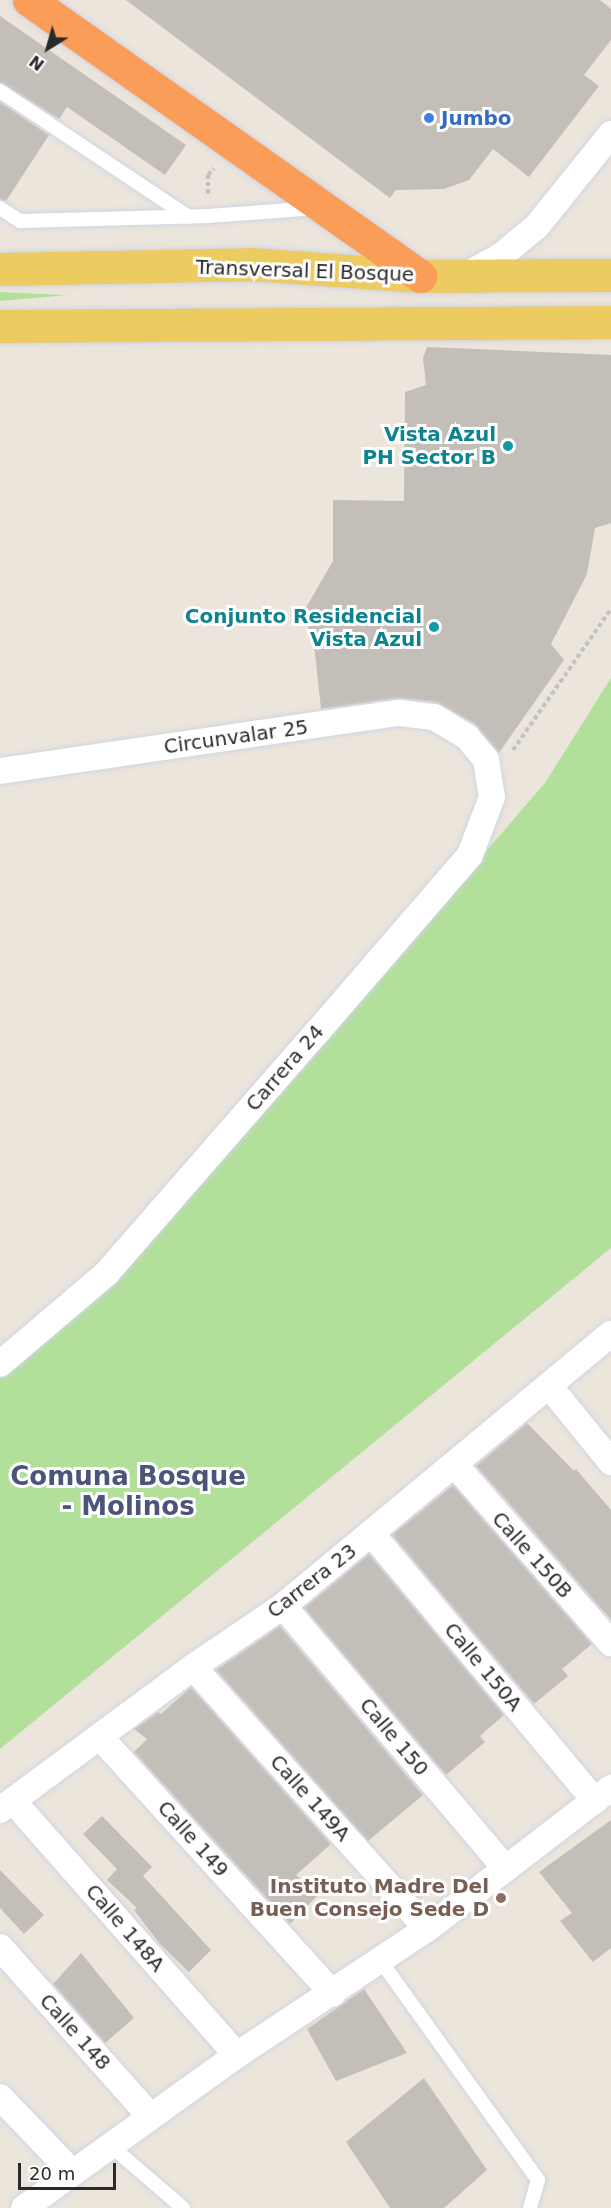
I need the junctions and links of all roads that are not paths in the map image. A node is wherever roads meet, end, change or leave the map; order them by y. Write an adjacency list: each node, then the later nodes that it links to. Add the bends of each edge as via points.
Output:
1 (29, 0): 5 (highway)
2 (0, 91): 6 (lane)
3 (611, 134): 8 (street, via 537,226 502,255)
4 (0, 208): 6 (lane, via 20,221)
5 (324, 208): 6 (lane); 10 (highway)
6 (189, 217)
7 (0, 269): 10 (main road, Transversal El Bosque, via 251,264)
8 (468, 274): 9 (main road, Transversal El Bosque); 10 (main road, Transversal El Bosque)
9 (611, 275)
10 (420, 276)
11 (611, 322): 12 (main road)
12 (0, 326)
13 (467, 737): 14 (street, Circunvalar 25, via 434,717 400,713); 16 (street, Carrera 24, via 486,760 492,797 470,855 107,1273)
14 (0, 771)
15 (611, 1334): 17 (street, Carrera 23)
16 (0, 1364)
17 (549, 1387): 18 (street); 19 (street, Carrera 23)
18 (611, 1462)
19 (455, 1465): 20 (street, Carrera 23); 22 (street, Calle 150B)
20 (371, 1533): 21 (street, Carrera 23); 25 (street, Calle 150A)
21 (283, 1606): 23 (street, Carrera 23); 27 (street, Calle 150)
22 (611, 1643)
23 (193, 1667): 24 (street, Carrera 23); 28 (street, Calle 149A)
24 (101, 1738): 26 (street, Carrera 23); 31 (street, Calle 149)
25 (603, 1794): 27 (street)
26 (6, 1806): 32 (street, Calle 148A)
27 (505, 1868): 28 (street)
28 (427, 1929): 30 (street)
29 (0, 1947): 34 (street, Calle 148)
30 (380, 1960): 31 (street); 39 (lane, via 538,2180)
31 (333, 1994): 32 (street)
32 (237, 2055): 34 (street)
33 (0, 2097): 36 (street)
34 (151, 2117): 35 (street)
35 (111, 2146): 36 (street); 38 (lane)
36 (73, 2173): 37 (street)
37 (24, 2208)
38 (183, 2208)
39 (530, 2208)

